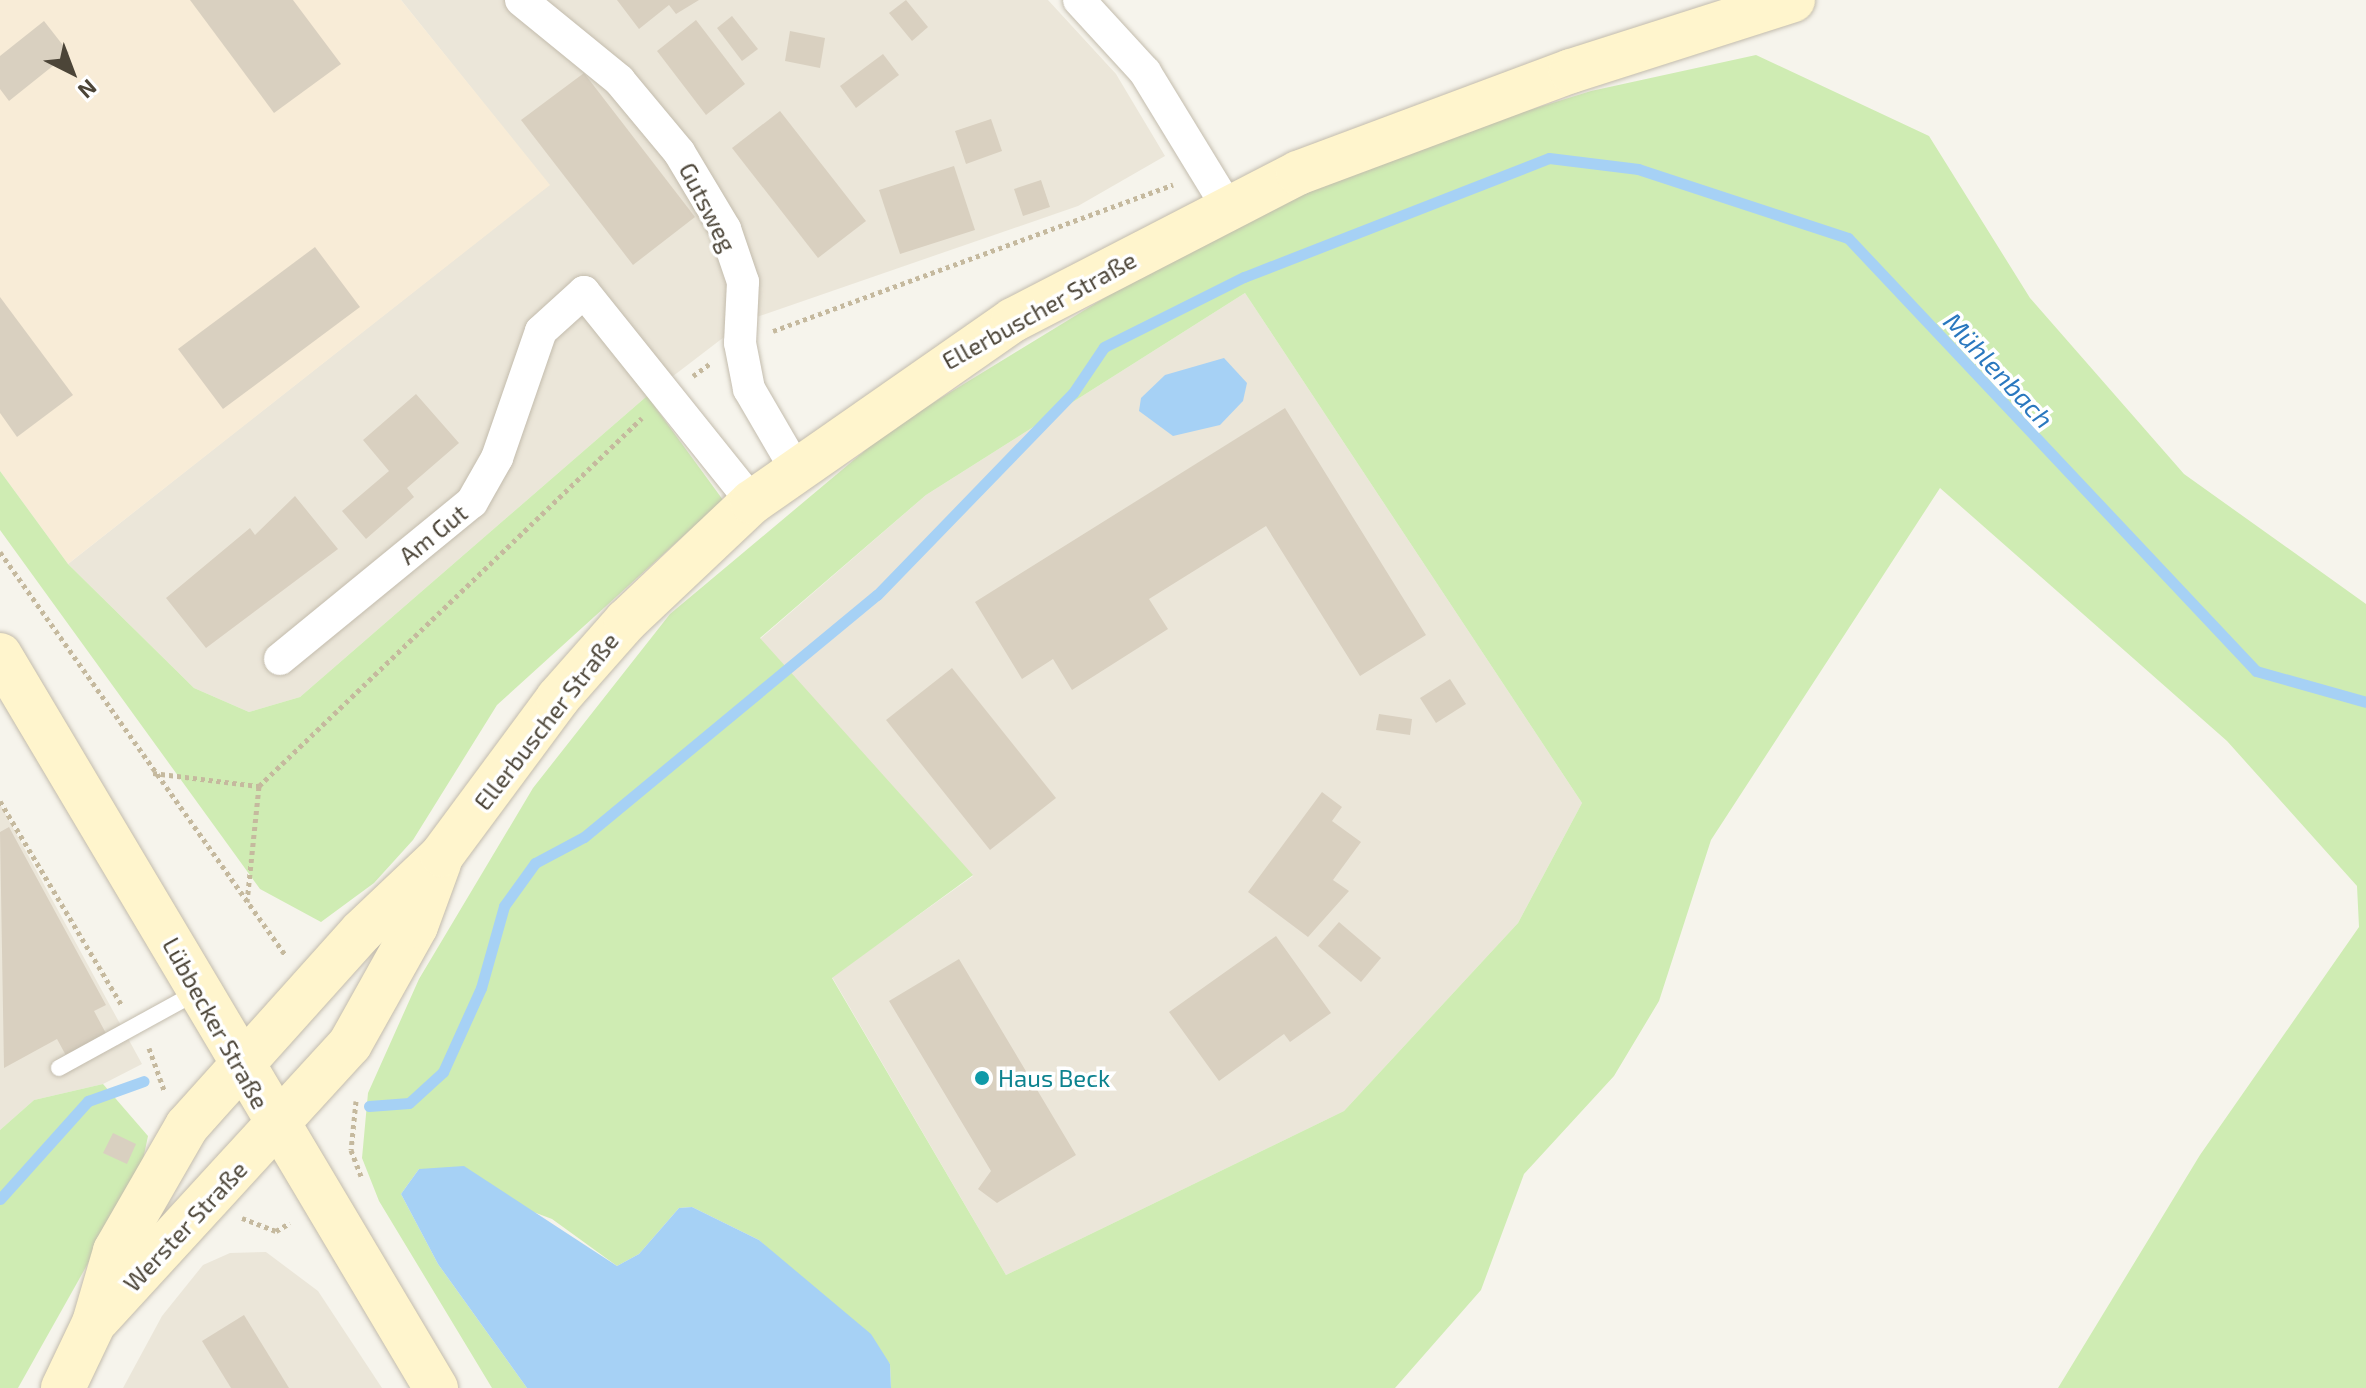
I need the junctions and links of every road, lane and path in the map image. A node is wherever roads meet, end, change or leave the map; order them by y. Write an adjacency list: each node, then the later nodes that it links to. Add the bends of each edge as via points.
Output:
1 (521, 0): 5 (street, Gutsweg, via 619,80 679,152 725,229 743,282 740,343 749,389)
2 (1079, 0): 4 (street, via 1145,72)
3 (1793, 0): 4 (main road, Ellerbuscher Straße, via 1388,137)
4 (1228, 208): 5 (main road, Ellerbuscher Straße, via 1013,320)
5 (795, 468): 6 (main road, Ellerbuscher Straße)
6 (752, 502): 9 (street, Am Gut, via 584,292 541,331 497,458 472,502); 13 (main road, Ellerbuscher Straße, via 626,621 558,698)
7 (0, 552): 10 (path)
8 (0, 655): 15 (main road, Lübbecker Straße)
9 (280, 659)
10 (153, 773): 11 (path); 14 (path)
11 (259, 786)
12 (0, 801): 16 (path)
13 (442, 855): 17 (main road, Ellerbuscher Straße, via 361,932); 20 (main road, Ellerbuscher Straße, via 369,1017)
14 (271, 934)
15 (199, 991): 16 (lane); 17 (main road, Lübbecker Straße)
16 (137, 1026): 18 (lane); 19 (path)
17 (240, 1067): 19 (main road, Werster Straße); 20 (main road, Lübbecker Straße)
18 (59, 1068)
19 (187, 1126): 21 (main road, Werster Straße, via 115,1251)
20 (275, 1128): 21 (main road, Werster Straße); 23 (main road, Lübbecker Straße)
21 (94, 1323): 22 (main road, Werster Straße)
22 (63, 1388)
23 (436, 1388)

